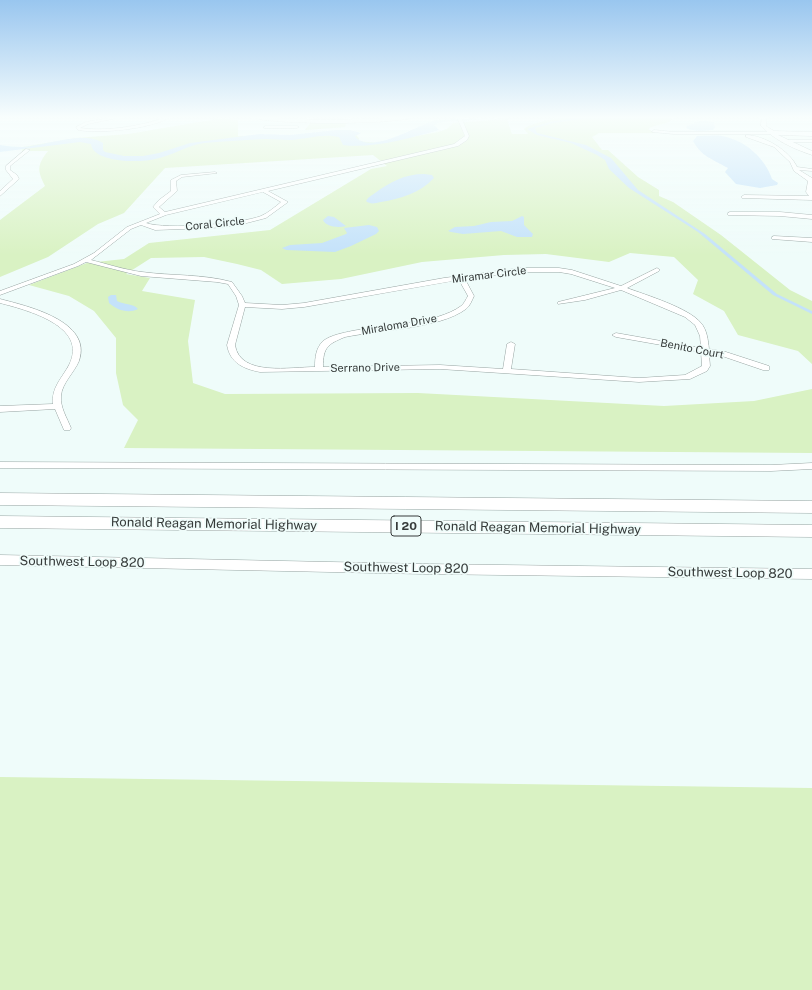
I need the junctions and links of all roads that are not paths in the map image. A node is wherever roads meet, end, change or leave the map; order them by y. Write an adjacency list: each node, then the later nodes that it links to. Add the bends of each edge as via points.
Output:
1 (12, 163): 8 (street, via 8,170 16,179)
2 (379, 163): 7 (street)
3 (793, 163): 4 (street)
4 (795, 168): 5 (street); 10 (street, via 811,180 809,192)
5 (812, 169)
6 (215, 173): 11 (street, via 181,176 174,180 174,191 156,207)
7 (263, 190): 11 (street); 14 (street, Coral Circle, via 285,202 270,214 256,220 218,226 177,228 155,228)
8 (0, 194)
9 (744, 198): 10 (street)
10 (812, 198)
11 (164, 214): 14 (street)
12 (730, 214): 13 (street)
13 (812, 217)
14 (139, 223): 17 (street, via 122,232)
15 (774, 238): 16 (street)
16 (812, 240)
17 (85, 260): 21 (street); 24 (street, via 141,274 222,281 232,285)
18 (657, 270): 20 (street)
19 (461, 278): 20 (street, Miramar Circle, via 521,270 552,269 572,272); 24 (street, Miramar Circle, via 304,305); 29 (street, Miraloma Drive, via 472,296 469,305 464,309 456,314 433,320 356,332 330,340 321,349)
20 (622, 288): 23 (street); 27 (street, Miramar Circle, via 688,315 698,324 704,336)
21 (0, 292)
22 (0, 301): 31 (street, via 59,323 66,327 76,341 74,361 57,396)
23 (560, 303)
24 (242, 305): 29 (street, Serrano Drive, via 231,345 236,360 260,370)
25 (616, 335): 27 (street, Benito Court)
26 (511, 344): 30 (street)
27 (705, 351): 28 (street, Benito Court); 30 (street, Serrano Drive, via 704,369 687,377 670,379 619,380)
28 (766, 368)
29 (319, 369): 30 (street, Serrano Drive, via 440,367)
30 (507, 371)
31 (58, 406): 32 (street); 33 (street)
32 (0, 409)
33 (67, 428)
34 (0, 465): 35 (street, via 763,468)
35 (812, 466)
36 (0, 499): 37 (highway, Ronald Reagan Memorial Highway / I 20)
37 (812, 507)
38 (0, 522): 39 (highway, Ronald Reagan Memorial Highway / I 20)
39 (120, 523): 40 (highway, via 100,529); 41 (highway, Ronald Reagan Memorial Highway / I 20)
40 (0, 528)
41 (812, 531)
42 (0, 560): 43 (street, Southwest Loop 820)
43 (812, 574)

